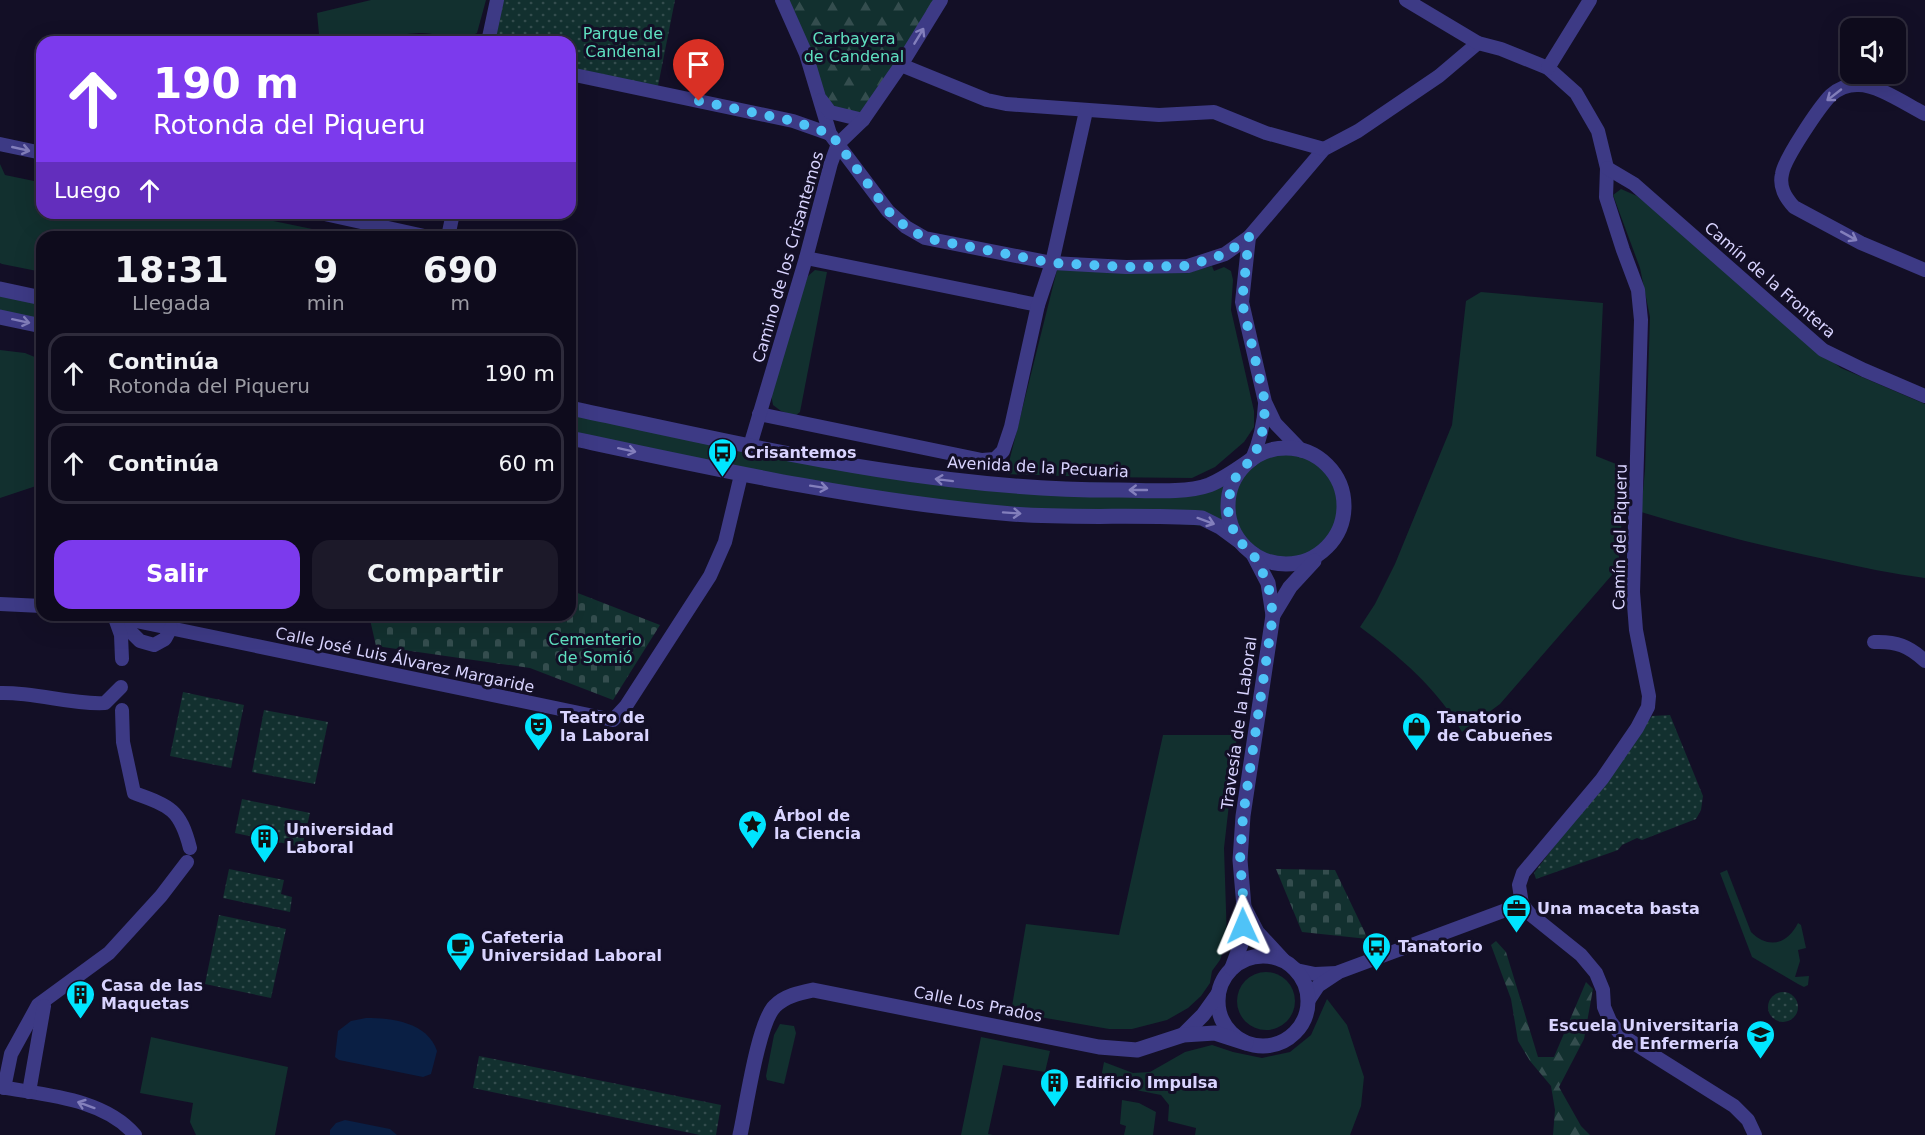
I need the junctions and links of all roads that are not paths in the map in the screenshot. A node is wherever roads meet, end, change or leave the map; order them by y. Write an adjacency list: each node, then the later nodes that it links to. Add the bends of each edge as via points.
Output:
1 (497, 0): 6 (street)
2 (782, 0): 11 (street, via 806,54)
3 (941, 0): 8 (street, Camino de los Crisantemos, one-way to 3)
4 (1406, 0): 7 (street, Camín del Piqueru)
5 (1590, 0): 9 (street)
6 (489, 36)
7 (1478, 43): 9 (street, Camín del Piqueru); 18 (street, via 1439,76 1358,131)
8 (901, 65): 12 (street, via 1006,105); 14 (street, Camino de los Crisantemos)
9 (1548, 68): 20 (street, Camín del Piqueru, via 1576,93 1598,131)
10 (576, 75): 15 (street)
11 (820, 99): 14 (street, via 830,111); 15 (street, via 816,109); 16 (street)
12 (1086, 111): 18 (street, via 1159,115 1214,112 1266,134); 25 (street)
13 (1925, 114): 26 (street, one-way to 26, via 1870,86 1845,87 1824,103 1781,175 1782,190 1794,207 1861,243)
14 (863, 120): 16 (street, Camino de los Crisantemos)
15 (793, 121): 16 (street)
16 (834, 139): 24 (street, Camino de los Crisantemos); 25 (street, via 888,211 925,238)
17 (0, 144): 19 (street, one-way to 19)
18 (1324, 149): 23 (street)
19 (36, 152)
20 (1607, 168): 32 (street, Camín de la Frontera, via 1634,184 1823,350); 57 (street, Camín del Piqueru, via 1606,197 1638,290 1641,320 1633,592 1648,707 1602,779 1523,873 1519,885)
21 (347, 219): 22 (street)
22 (402, 231)
23 (1249, 237): 25 (street, via 1225,254 1188,266); 33 (street, via 1242,302)
24 (806, 258): 29 (street); 35 (street, Camino de los Crisantemos)
25 (1052, 263): 29 (street)
26 (1925, 270)
27 (0, 290): 28 (street)
28 (36, 297)
29 (1038, 305): 35 (street, via 1011,427 1003,451 995,459 960,456)
30 (0, 317): 31 (street, one-way to 31)
31 (36, 325)
32 (1925, 396)
33 (1265, 402): 38 (street, via 1275,423); 39 (street, via 1260,442)
34 (576, 409): 37 (street, Avenida de la Pecuaria)
35 (759, 414): 37 (street, Camino de los Crisantemos)
36 (576, 439): 40 (street, one-way to 40)
37 (750, 446): 39 (street, Avenida de la Pecuaria, one-way to 37, via 1210,485 1191,489 1094,490 939,479)
38 (1302, 451): 39 (street, via 1280,448); 42 (street, via 1329,466 1344,500 1341,527)
39 (1252, 459): 41 (street, via 1231,487 1229,521)
40 (741, 475): 41 (street, one-way to 41, via 936,506 1014,514 1202,518); 50 (street, Calle José Luis Álvarez Margaride, via 725,542 710,576 613,720)
41 (1239, 541): 43 (street)
42 (1322, 552): 43 (street, via 1298,564 1271,562); 46 (street, Travesía de la Laboral, via 1290,587)
43 (1253, 554): 46 (street, Travesía de la Laboral, via 1268,583)
44 (0, 604): 45 (street)
45 (36, 606)
46 (1273, 615): 58 (street, Travesía de la Laboral, via 1243,816 1240,860)
47 (114, 621): 52 (street, via 121,635 122,659)
48 (117, 621): 52 (street)
49 (136, 621): 50 (street, Calle José Luis Álvarez Margaride)
50 (171, 628): 52 (street, via 165,639 154,645)
51 (1874, 642): 53 (street, via 1904,645)
52 (149, 643)
53 (1925, 661)
54 (122, 687): 55 (street, via 105,703 89,704)
55 (0, 693)
56 (122, 710): 63 (street, via 123,741 134,793 165,804 178,817 185,830 189,855 157,901 109,952)
57 (1522, 904): 61 (street); 73 (street, via 1596,973 1604,1007 1622,1035 1734,1106 1748,1119)
58 (1244, 907): 59 (street, Travesía de la Laboral, via 1257,932); 60 (street, Travesía de la Laboral, via 1241,944)
59 (1290, 965): 60 (street, via 1268,956 1251,957); 61 (street, via 1315,975); 64 (street, via 1306,985)
60 (1232, 968): 62 (street, via 1222,980)
61 (1339, 972): 64 (street, via 1318,986)
62 (1218, 994): 65 (street, Calle Los Prados); 66 (street, via 1222,1021)
63 (46, 998): 67 (street); 68 (street)
64 (1308, 1001): 66 (street, via 1300,1027 1288,1038 1270,1045)
65 (1183, 1035): 66 (street, Calle Los Prados, via 1215,1033); 72 (street, Calle Los Prados, via 1137,1050 1100,1047 813,990 786,998 770,1012 762,1030)
66 (1246, 1043)
67 (6, 1053): 68 (street, via 21,1044 30,1045); 69 (street)
68 (35, 1054): 70 (street)
69 (2, 1087): 70 (street)
70 (29, 1092): 71 (street, one-way to 70, via 92,1107)
71 (135, 1135)
72 (740, 1135)
73 (1755, 1135)

